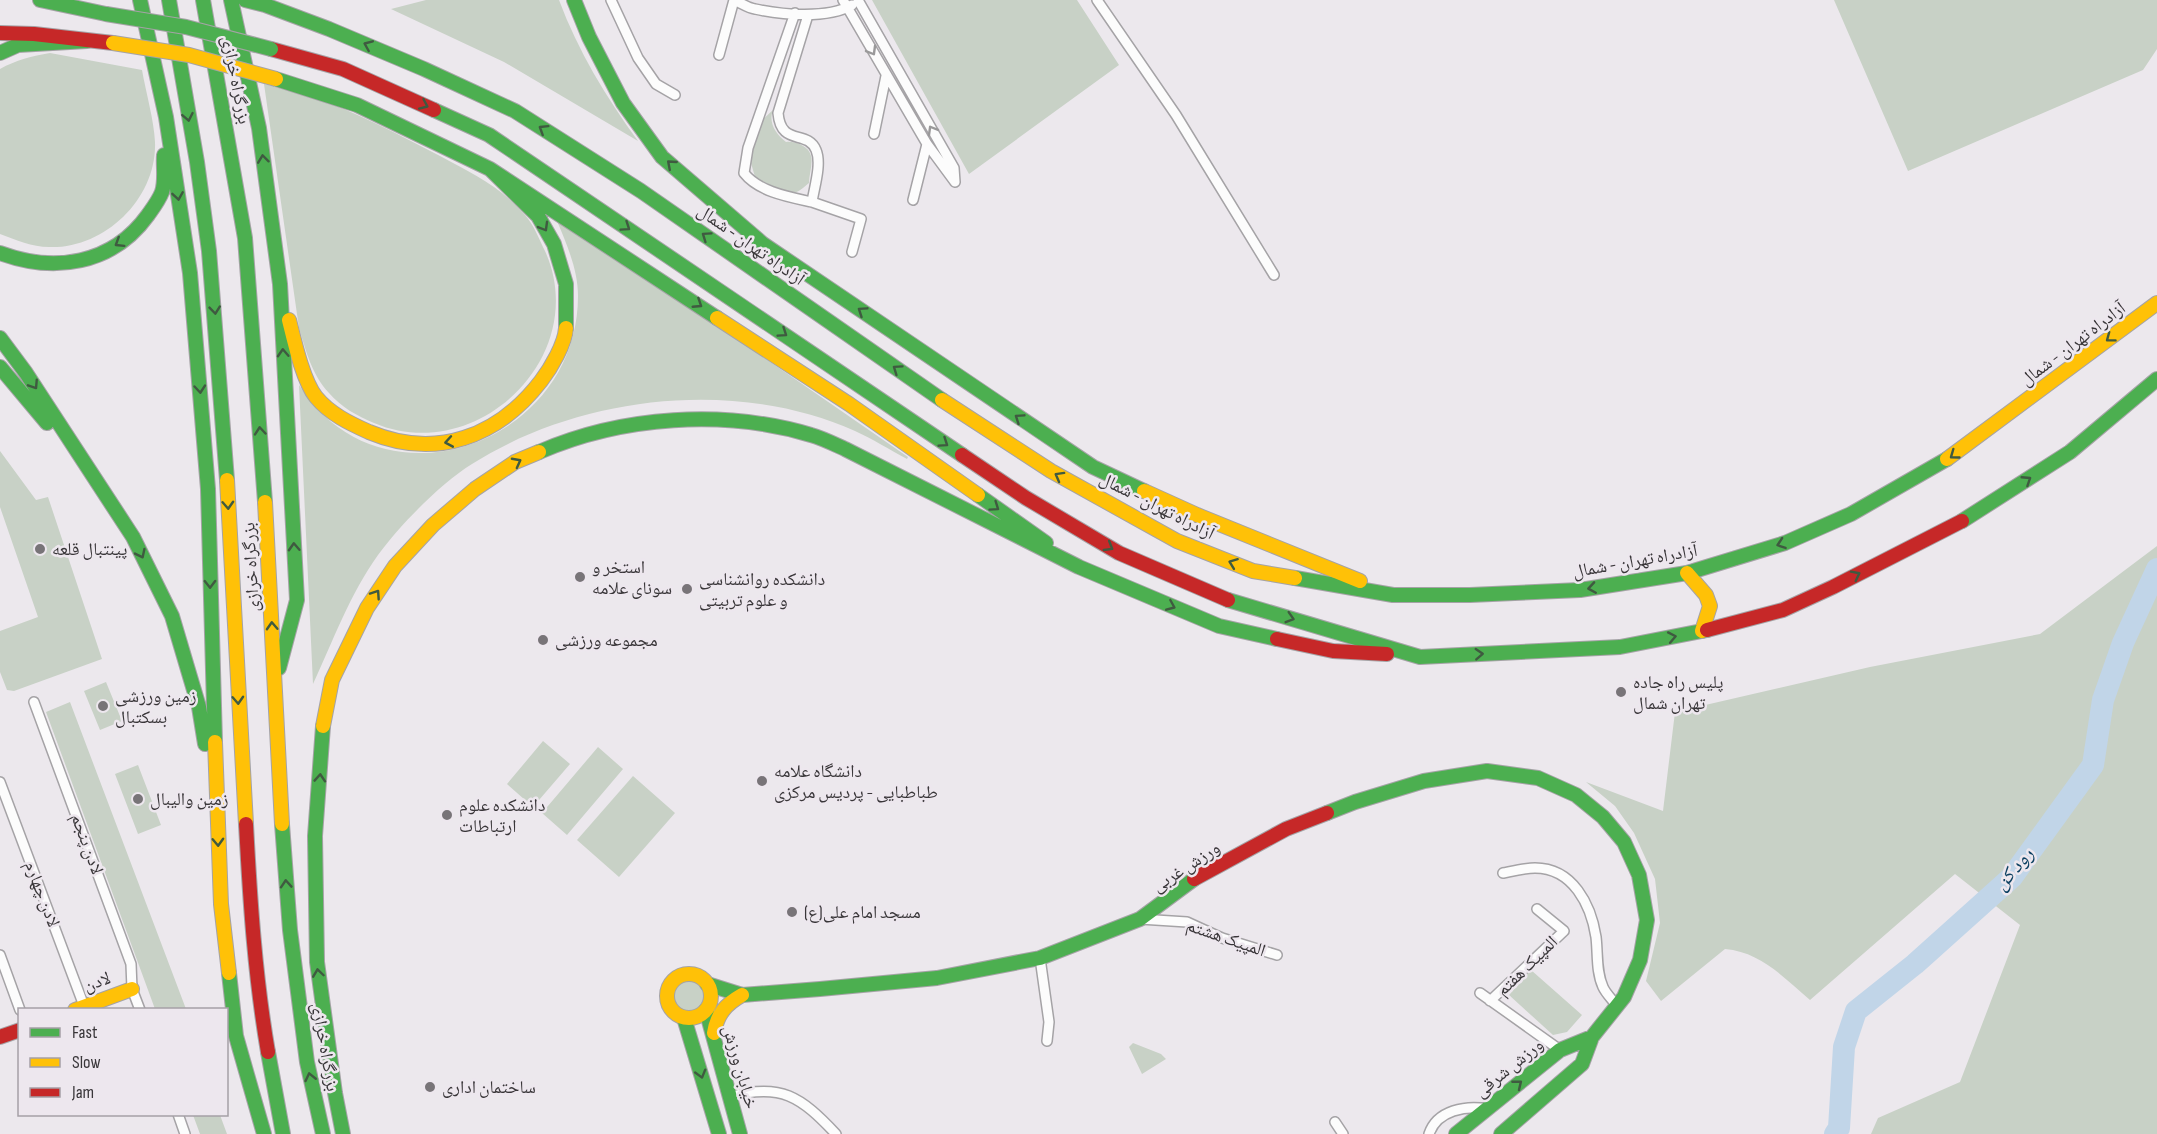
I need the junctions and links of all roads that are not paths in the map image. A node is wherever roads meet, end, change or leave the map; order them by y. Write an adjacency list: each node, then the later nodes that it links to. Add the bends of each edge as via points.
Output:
1 (40, 0): 40 (main road, one-way to 40, bridge, via 186,27 343,69 489,135 1026,498 1119,553 1228,600)
2 (140, 0): 21 (main road)
3 (169, 0): 75 (main road, بزرگراه خرازی, one-way to 75, via 197,162 211,275 226,460 249,884 261,1012)
4 (202, 0): 41 (main road, بزرگراه خرازی, one-way to 4, via 264,476 244,238)
5 (231, 0): 30 (main road, one-way to 5, via 259,128)
6 (245, 0): 38 (main road, آزادراه تهران - شمال, one-way to 6, via 1253,571 1177,541 1041,465 641,191 514,111 329,29)
7 (574, 0): 38 (main road, one-way to 7, via 1197,515 1093,467 763,244 662,157 623,103)
8 (611, 0): 20 (street, via 638,58 656,84)
9 (734, 0): 13 (street, via 754,9); 18 (street)
10 (1097, 0): 29 (street, via 1176,115)
11 (859, 1): 12 (street); 23 (street, one-way to 11, via 955,182 954,168)
12 (845, 4): 14 (street, via 838,12); 19 (street, one-way to 19)
13 (795, 14): 14 (street); 26 (street, via 748,148 744,173 778,194)
14 (808, 15): 26 (street, via 778,113 784,132 812,143 817,151)
15 (0, 33): 16 (main road)
16 (87, 40): 17 (main road, via 18,45); 24 (main road, bridge, via 189,55 276,78 357,105)
17 (0, 53)
18 (719, 56)
19 (886, 76): 22 (street); 23 (street)
20 (675, 94)
21 (166, 117): 28 (main road, one-way to 28, via 162,192 147,218 128,237 93,258 64,265 30,263); 44 (main road, one-way to 44, via 190,273 208,489)
22 (874, 134)
23 (927, 144): 25 (street)
24 (490, 169): 30 (main road, one-way to 30, via 538,216 554,244 566,284 566,332 551,368 528,398 501,421 469,438 419,444 388,440 341,420 315,396 299,359); 36 (main road, one-way to 36, via 849,404)
25 (914, 201)
26 (812, 202): 27 (street, via 861,219)
27 (852, 252)
28 (0, 254)
29 (1274, 275)
30 (280, 284): 41 (main road, one-way to 30, via 297,600)
31 (2157, 303): 37 (main road, آزادراه تهران - شمال, one-way to 37, via 1944,462 1851,514 1785,543)
32 (0, 338): 35 (main road, one-way to 35)
33 (0, 367): 35 (main road)
34 (2157, 380): 39 (main road, one-way to 34, via 1783,610 1970,517 2070,452)
35 (101, 486): 44 (main road, one-way to 44, via 133,537 172,616 199,707)
36 (1079, 567): 40 (main road, one-way to 40, via 1219,626 1333,651); 77 (main road, one-way to 36, via 317,962 315,836 324,719 333,680 367,608 403,558 433,525 475,489 515,462 564,441 626,426 715,419 759,424 811,435 845,449)
37 (1687, 573): 38 (main road, آزادراه تهران - شمال, one-way to 38, via 1580,590); 39 (main road, via 1706,595 1710,606)
38 (1393, 595)
39 (1702, 631): 40 (main road, one-way to 39, via 1620,647)
40 (1420, 657)
41 (274, 687): 76 (main road, بزرگراه خرازی, one-way to 41, via 307,1062 290,930)
42 (34, 702): 53 (street, لادن پنجم, via 131,964)
43 (0, 783): 59 (street, لادن چهارم)
44 (217, 814): 74 (main road, one-way to 74, via 221,904 236,1036)
45 (1503, 873): 57 (street, via 1547,869 1569,880 1582,895 1592,918 1600,978)
46 (1640, 875): 48 (main road, ورزش غربی, via 1624,842 1603,817 1576,795 1538,778 1487,771 1424,781 1286,829 1202,873); 57 (main road, ورزش شرقی, via 1647,920 1640,960)
47 (1537, 909): 56 (street, المپیک هفتم, via 1564,931)
48 (1140, 919): 50 (street, المپیک هشتم, via 1187,922); 51 (main road, ورزش غربی)
49 (0, 955): 58 (street)
50 (1277, 955)
51 (1040, 958): 55 (main road, ورزش غربی, via 937,978); 67 (street, via 1049,1022)
52 (707, 984): 55 (main road, ورزش غربی); 61 (main road, via 711,997); 62 (main road, via 689,975 670,984 669,1005)
53 (132, 988): 59 (main road, لادن); 60 (street, لادن پنجم)
54 (1480, 993): 56 (street, المپیک هفتم)
55 (742, 994): 66 (main road, via 719,1012)
56 (1490, 1001): 68 (street, المپیک هفتم)
57 (1617, 1006): 65 (main road, ورزش شرقی)
58 (20, 1008)
59 (80, 1008)
60 (139, 1008)
61 (706, 1010): 62 (main road, via 696,1017); 66 (main road, خیابان ورزش)
62 (684, 1018): 78 (main road, one-way to 78)
63 (18, 1031): 64 (main road)
64 (0, 1037)
65 (1592, 1037): 68 (main road, ورزش شرقی); 84 (main road, via 1582,1064)
66 (713, 1041): 69 (main road, خیابان ورزش)
67 (1047, 1041)
68 (1560, 1050): 70 (main road, ورزش شرقی, one-way to 68)
69 (729, 1097): 79 (main road, خیابان ورزش); 80 (street, via 750,1090 788,1094 816,1113)
70 (1488, 1109): 82 (street, via 1473,1106 1449,1112 1432,1124); 83 (main road, ورزش شرقی)
71 (179, 1116): 73 (street)
72 (1335, 1122): 81 (street)
73 (185, 1134)
74 (264, 1134)
75 (283, 1134)
76 (323, 1134)
77 (344, 1134)
78 (719, 1134)
79 (740, 1134)
80 (836, 1134)
81 (1343, 1134)
82 (1429, 1134)
83 (1456, 1134)
84 (1501, 1134)

